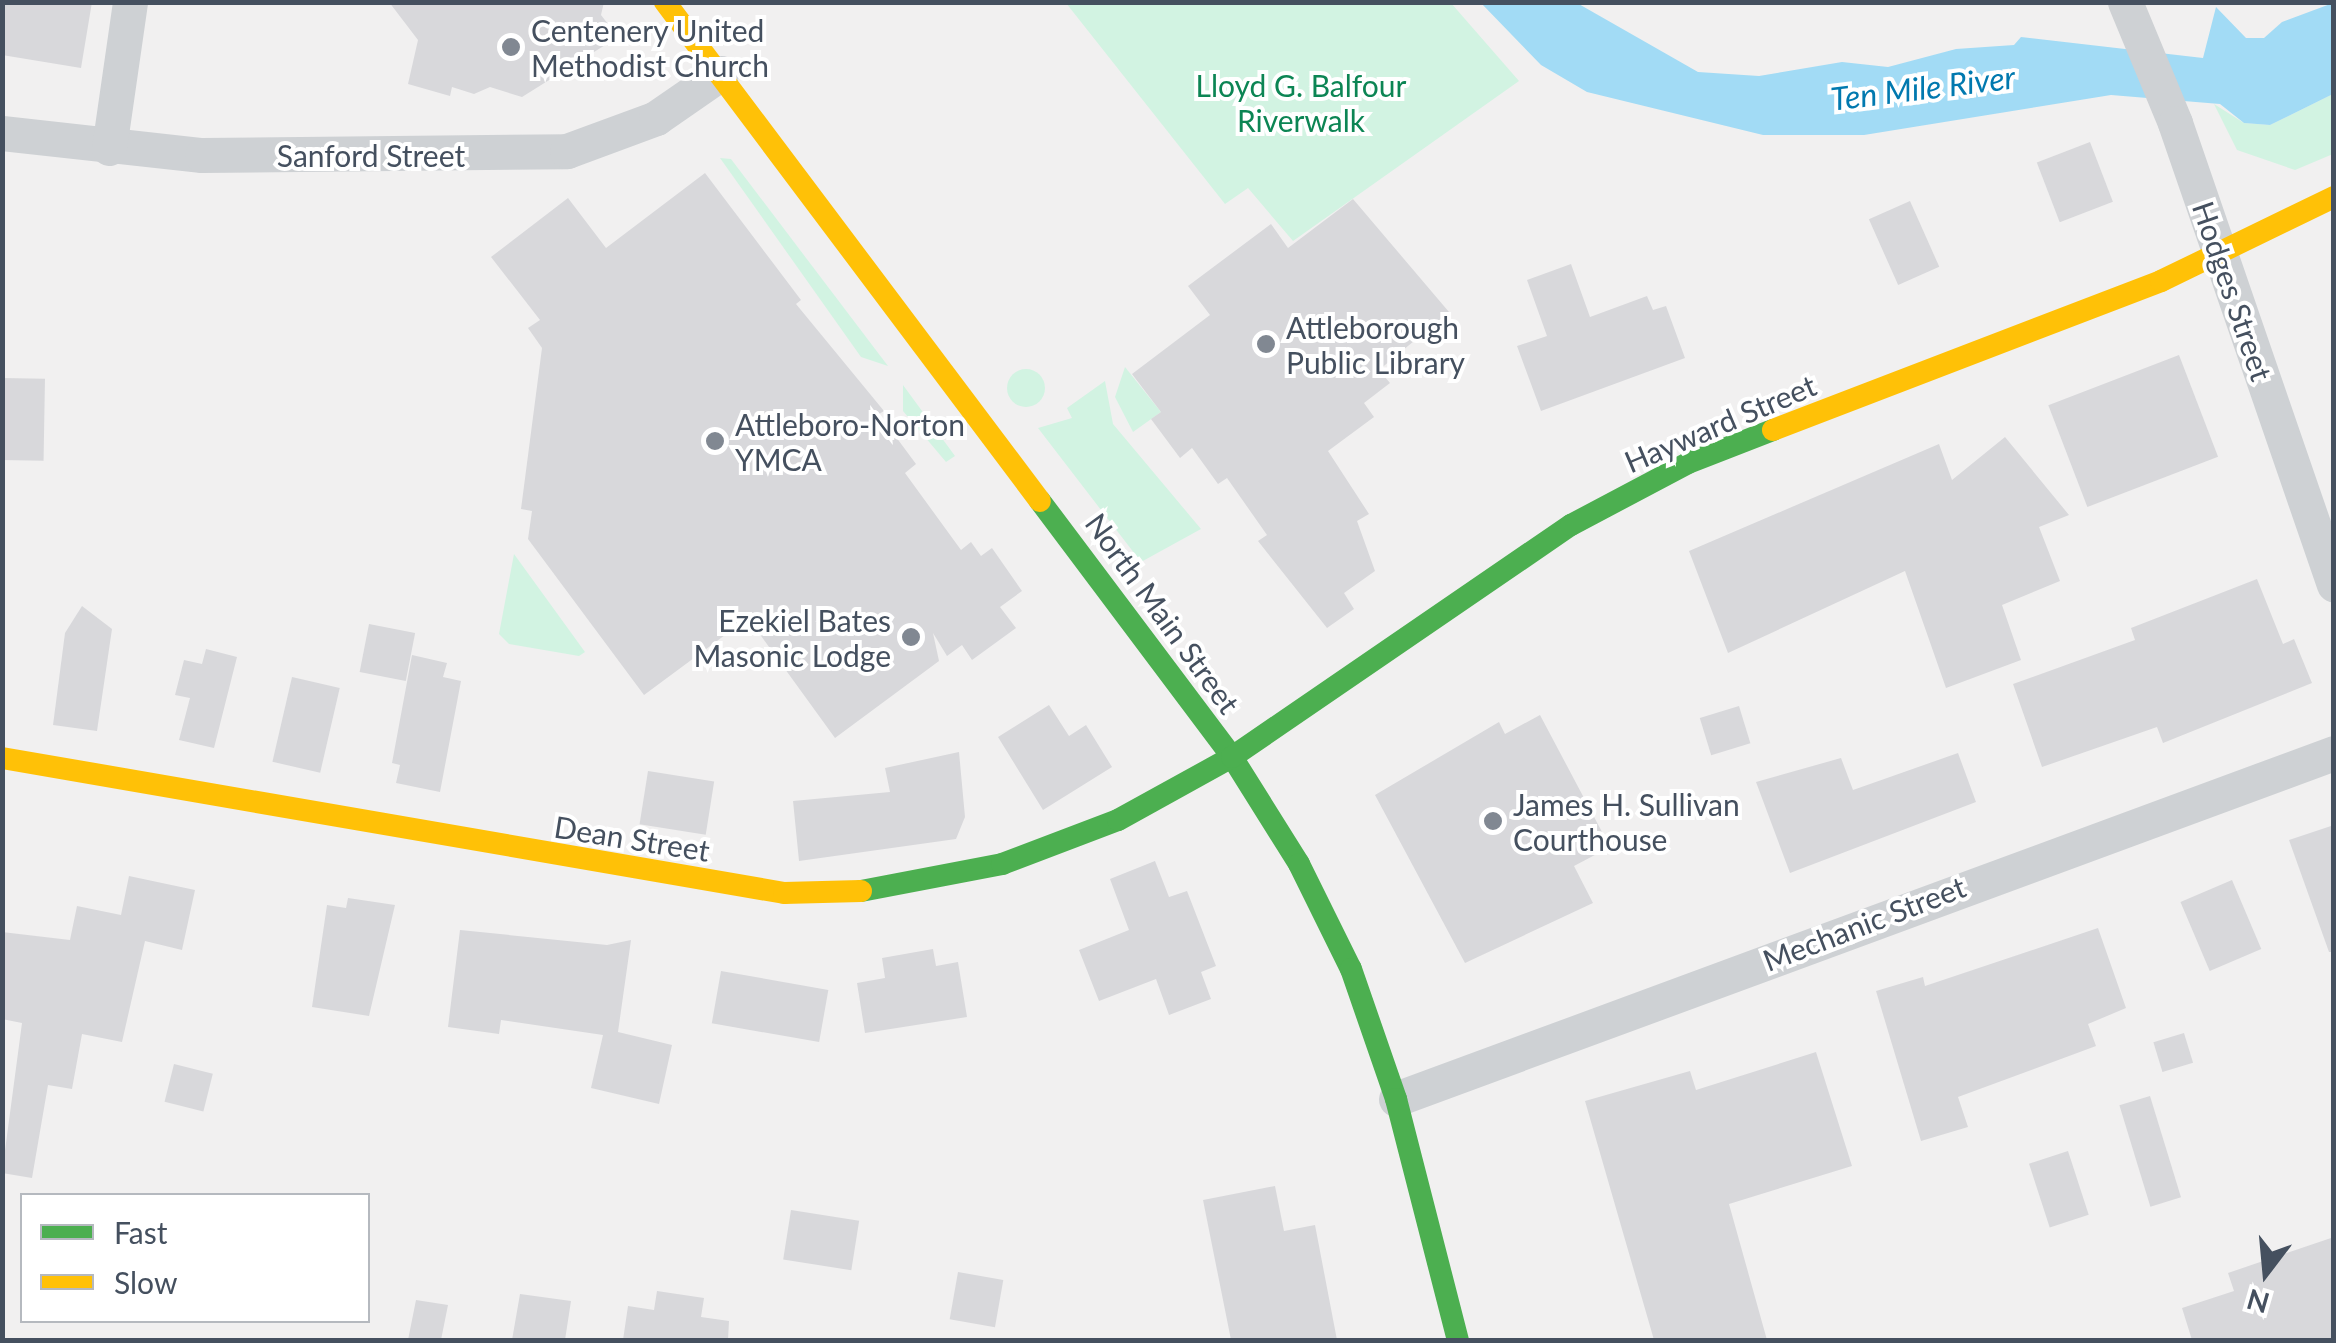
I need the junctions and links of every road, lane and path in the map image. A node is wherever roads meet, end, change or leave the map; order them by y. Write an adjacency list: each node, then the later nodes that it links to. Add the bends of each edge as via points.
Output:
1 (130, 2): 6 (street)
2 (665, 2): 4 (street, North Main Street)
3 (2125, 2): 8 (street, Hodges Street)
4 (721, 73): 6 (street, Sanford Street, via 656,118 567,151 277,156); 11 (street, North Main Street)
5 (2, 132): 6 (street, Sanford Street)
6 (109, 148)
7 (2334, 198): 8 (street, Hayward Street)
8 (2221, 254): 9 (street, Hodges Street); 11 (street, Hayward Street, via 1688,462 1571,526)
9 (2334, 584)
10 (2334, 752): 13 (street, Mechanic Street)
11 (1232, 757): 12 (street, Dean Street, via 1118,820 1002,864 880,890 784,893); 13 (street, North Main Street, via 1351,969)
12 (2, 758)
13 (1396, 1099): 14 (street, North Main Street)
14 (1458, 1340)

